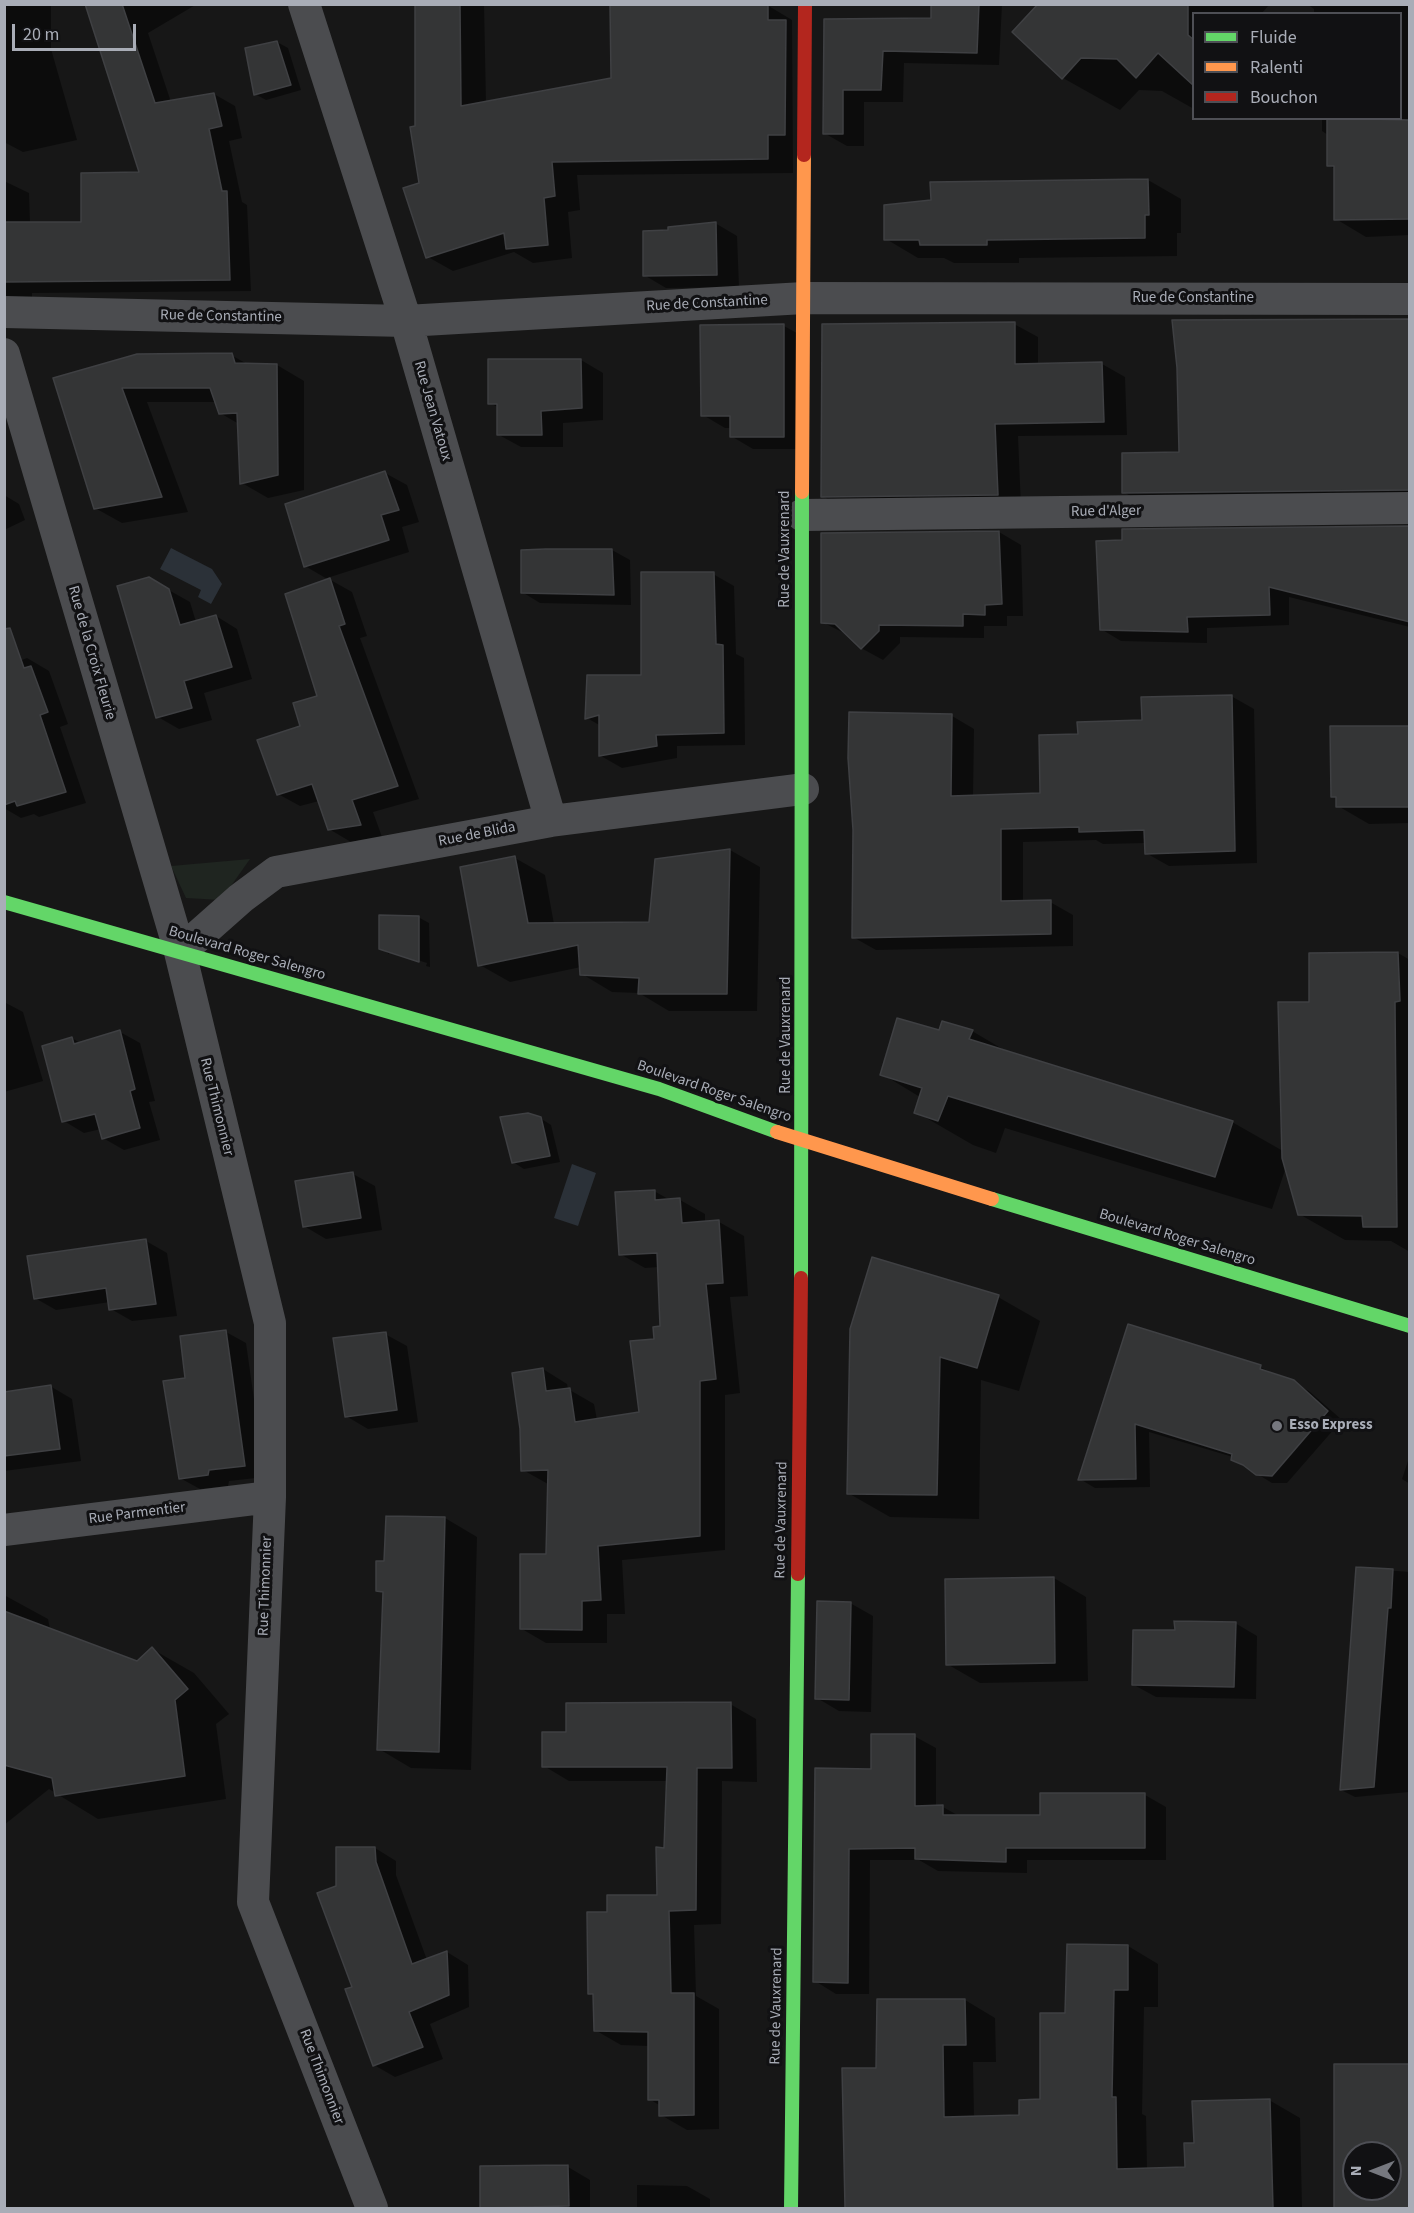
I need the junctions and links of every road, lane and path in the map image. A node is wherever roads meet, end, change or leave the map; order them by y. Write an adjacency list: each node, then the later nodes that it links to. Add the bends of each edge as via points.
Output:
1 (304, 4): 6 (street, Rue Jean Vatoux)
2 (805, 4): 3 (street, Rue de Vauxrenard)
3 (804, 298): 4 (street, Rue de Constantine); 6 (street, Rue de Constantine); 9 (street, Rue de Vauxrenard)
4 (1410, 299)
5 (4, 312): 6 (street, Rue de Constantine)
6 (406, 321): 11 (street, Rue Jean Vatoux)
7 (4, 354): 13 (street, Rue de la Croix Fleurie)
8 (1410, 508): 9 (street, Rue d'Alger)
9 (802, 515): 10 (street, Rue de Vauxrenard)
10 (803, 789): 11 (street, Rue de Blida); 14 (street, Rue de Vauxrenard)
11 (551, 821): 13 (street, Rue de Blida, via 276,872)
12 (4, 902): 13 (street, Boulevard Roger Salengro)
13 (180, 952): 14 (street, Boulevard Roger Salengro, via 659,1089); 16 (street, Rue Thimonnier, via 270,1323)
14 (803, 1141): 15 (street, Boulevard Roger Salengro); 19 (street, Rue de Vauxrenard)
15 (1410, 1326)
16 (270, 1497): 17 (street, Rue Parmentier); 18 (street, Rue Thimonnier, via 253,1902)
17 (4, 1530)
18 (372, 2208)
19 (791, 2208)

